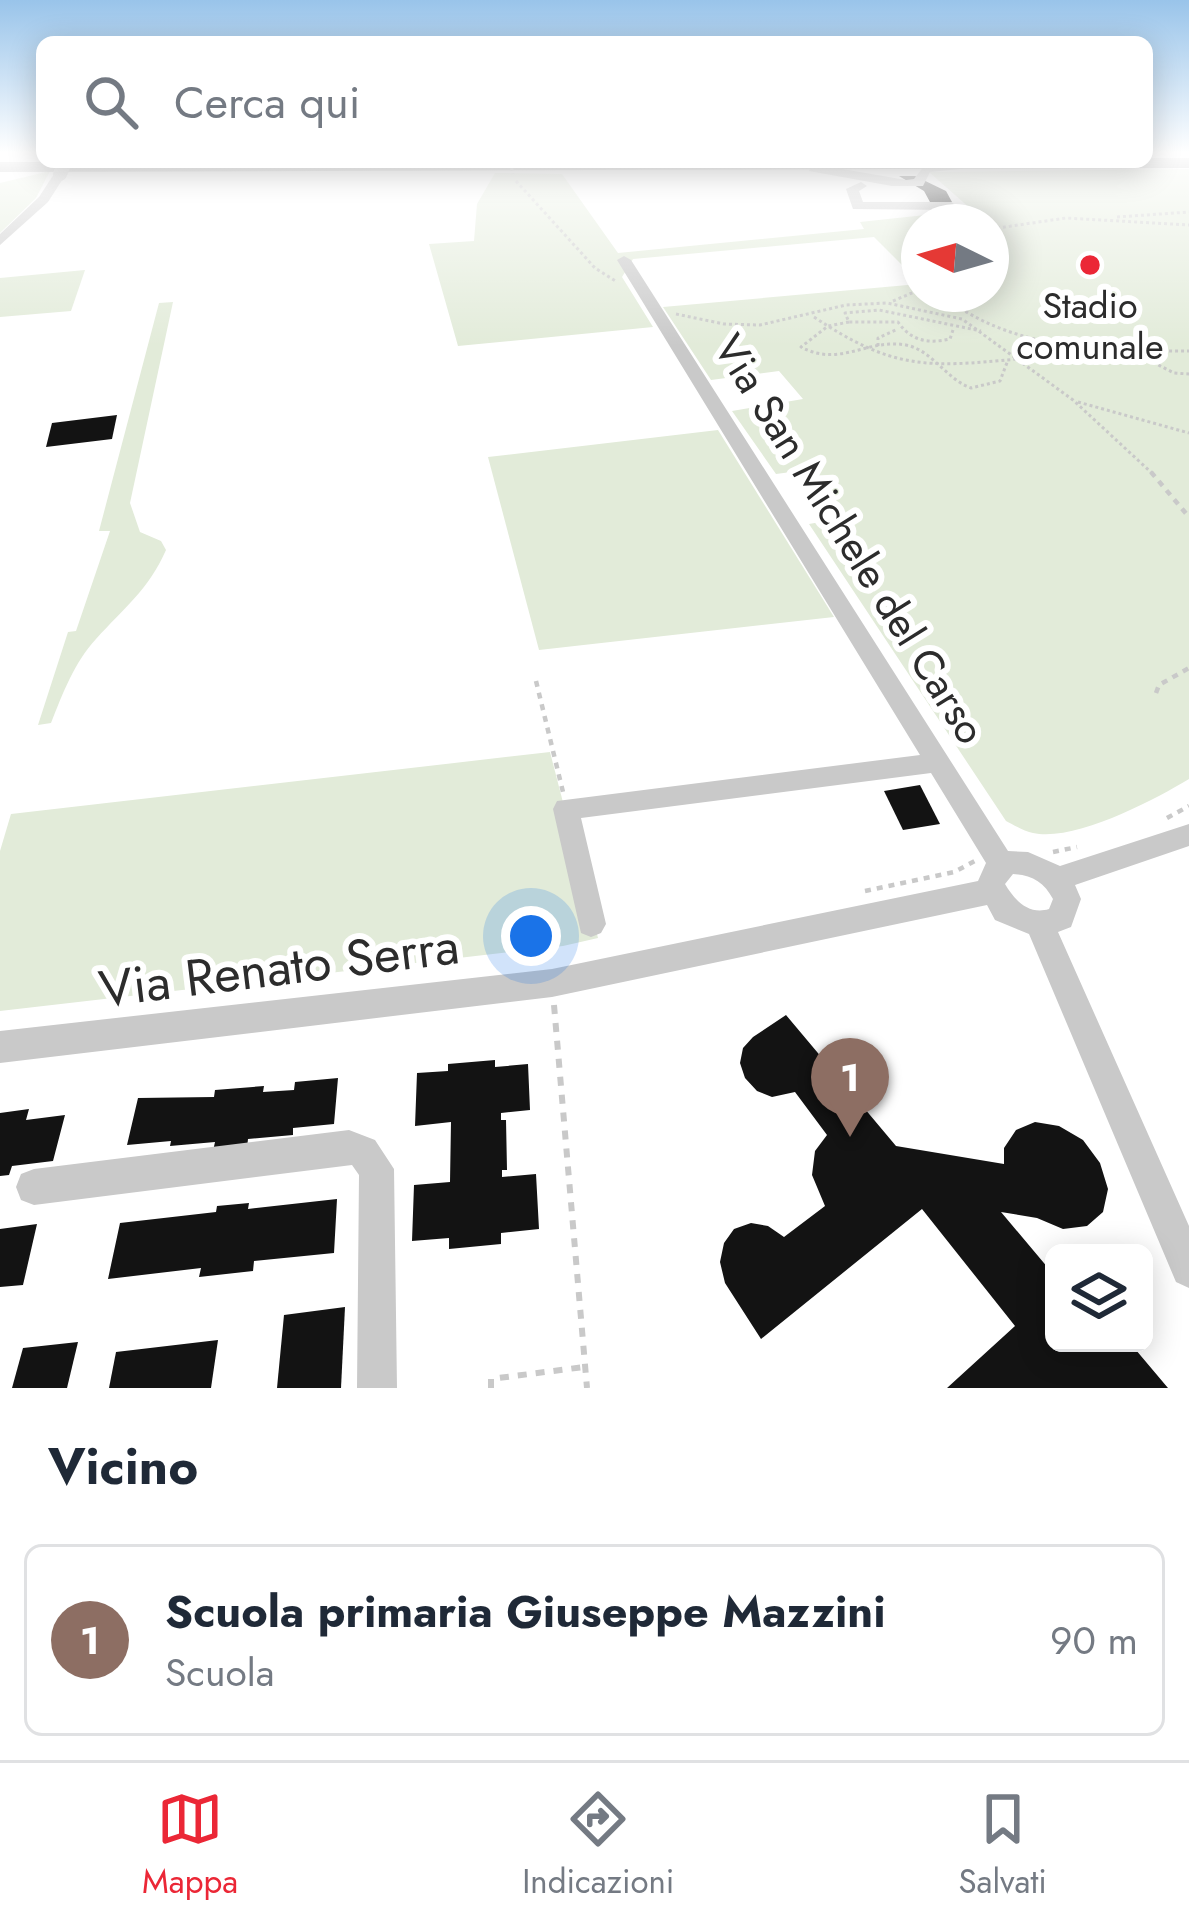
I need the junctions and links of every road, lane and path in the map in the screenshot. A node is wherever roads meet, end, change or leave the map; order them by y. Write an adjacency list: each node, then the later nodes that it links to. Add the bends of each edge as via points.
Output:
1 (27, 216): 7 (street)
2 (549, 216): 10 (path, bridge, via 595,268)
3 (1141, 216): 4 (path)
4 (1113, 218): 5 (path); 6 (path)
5 (1189, 225)
6 (1009, 226)
7 (0, 242)
8 (624, 260): 10 (street, Via San Michele del Carso)
9 (901, 297): 11 (path)
10 (650, 303): 13 (path, via 724,324); 37 (street, Via San Michele del Carso)
11 (887, 303): 13 (path); 15 (path)
12 (966, 312): 14 (path)
13 (812, 315): 17 (path)
14 (974, 318): 15 (path); 24 (path, via 1045,340)
15 (962, 319): 20 (path)
16 (849, 322): 17 (path); 18 (path, via 887,320); 19 (path, via 845,313 852,310 883,311)
17 (828, 326): 26 (path); 26 (path, via 801,347 828,359)
18 (901, 328): 21 (path); 22 (path, via 878,338)
19 (953, 329): 20 (path); 21 (path, via 950,339)
20 (981, 331): 27 (path)
21 (932, 343): 23 (path)
22 (878, 346): 23 (path); 26 (path)
23 (925, 351): 29 (path)
24 (1132, 351): 25 (path); 30 (path)
25 (1189, 351)
26 (870, 352): 29 (path)
27 (1017, 359): 28 (path); 31 (path)
28 (1008, 360): 29 (path); 29 (path, via 1000,381 981,387)
29 (933, 366)
30 (1189, 374)
31 (1073, 400): 32 (path); 33 (path)
32 (1189, 433)
33 (1189, 517)
34 (1189, 668): 36 (path)
35 (536, 680): 39 (path)
36 (1156, 693)
37 (935, 763): 39 (street); 44 (street, Via San Michele del Carso)
38 (1189, 806): 40 (path)
39 (566, 809): 46 (street)
40 (1158, 822)
41 (1189, 835): 43 (street)
42 (1093, 843): 43 (path)
43 (1052, 866): 44 (street); 47 (street, via 1066,910)
44 (996, 869): 45 (path); 47 (street, via 1005,911); 48 (street, Via Renato Serra)
45 (864, 892)
46 (590, 924)
47 (1040, 925): 51 (street)
48 (552, 983): 49 (street, Via Renato Serra); 52 (path)
49 (0, 1047)
50 (34, 1187): 53 (street, via 363,1151 377,1169)
51 (1189, 1269)
52 (585, 1366): 54 (path, via 491,1379); 55 (path)
53 (377, 1388)
54 (491, 1388)
55 (587, 1388)

